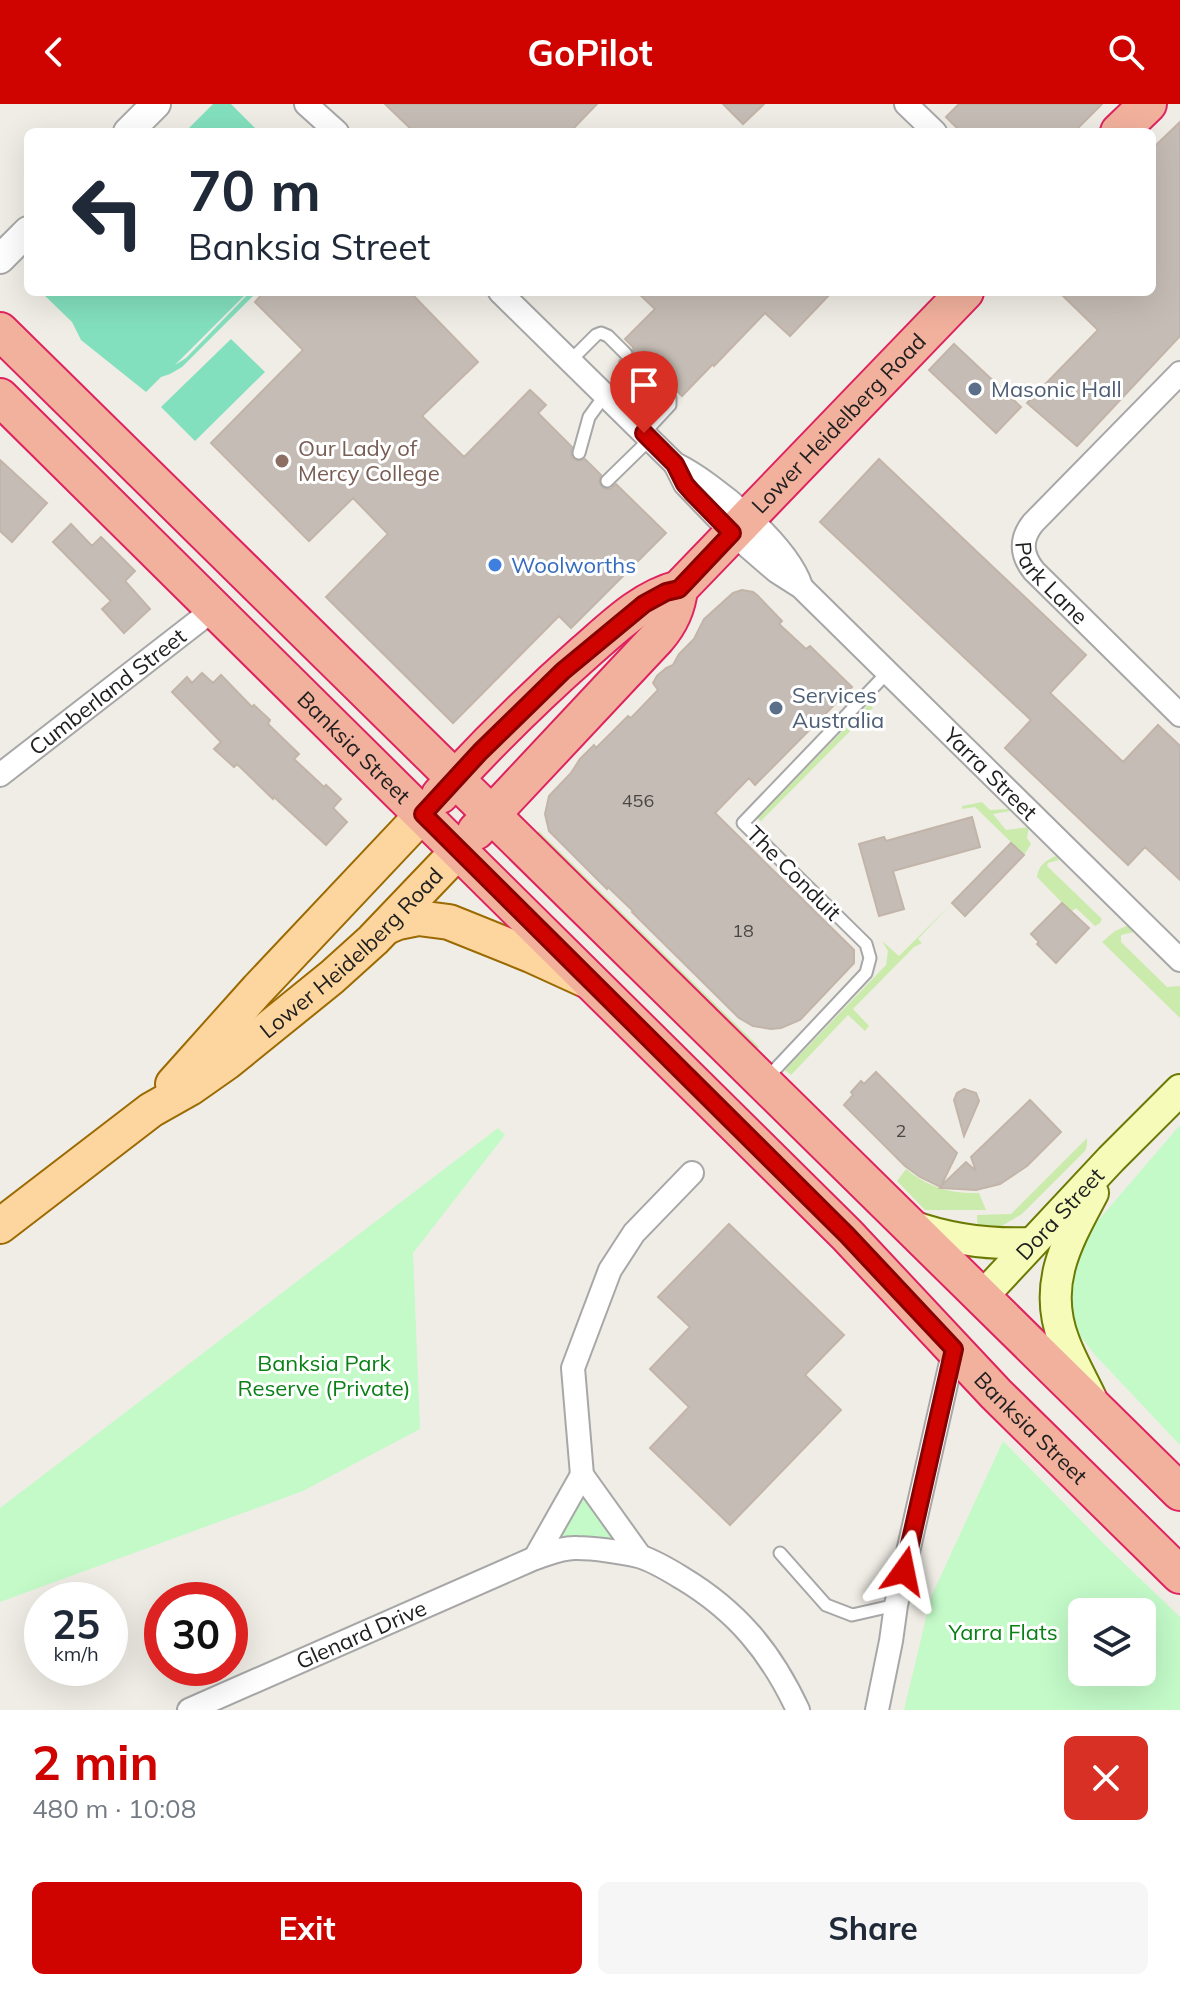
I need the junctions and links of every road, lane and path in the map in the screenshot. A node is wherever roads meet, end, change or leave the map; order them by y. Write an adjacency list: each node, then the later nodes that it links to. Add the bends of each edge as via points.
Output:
1 (156, 104): 4 (street)
2 (306, 104): 5 (street)
3 (906, 104): 6 (street)
4 (132, 128)
5 (333, 128)
6 (931, 128)
7 (24, 235): 8 (street)
8 (0, 259)
9 (504, 296): 13 (street, Yarra Street)
10 (961, 296): 21 (highway, Lower Heidelberg Road)
11 (0, 331): 27 (highway)
12 (626, 354): 13 (lane, via 601,333)
13 (570, 361): 16 (street, Yarra Street)
14 (1180, 373): 25 (street, Park Lane, via 1033,523 1023,547 1034,571)
15 (663, 390): 18 (lane, via 670,405)
16 (605, 395): 18 (street, Yarra Street); 19 (lane, via 589,417)
17 (0, 397): 23 (highway, Banksia Street)
18 (647, 436): 20 (lane); 21 (street, Yarra Street, via 675,464 692,492)
19 (579, 453)
20 (607, 481)
21 (740, 525): 22 (highway, Lower Heidelberg Road); 24 (street, Yarra Street, via 776,571 801,587)
22 (679, 589): 27 (highway, Lower Heidelberg Road, via 644,604 599,639); 29 (highway, Lower Heidelberg Road, via 667,627)
23 (214, 609): 26 (street, Cumberland Street); 28 (highway, Banksia Street)
24 (887, 673): 32 (street, Yarra Street); 34 (lane, The Conduit, via 743,823 866,944 870,958 866,973)
25 (1180, 715)
26 (0, 775)
27 (455, 778): 28 (highway, Lower Heidelberg Road); 29 (highway)
28 (423, 814): 30 (highway, Banksia Street); 36 (main road, Lower Heidelberg Road)
29 (492, 814): 30 (highway, Lower Heidelberg Road); 34 (highway)
30 (459, 850): 31 (main road, Lower Heidelberg Road); 33 (highway, Banksia Street)
31 (386, 927): 33 (main road, via 418,918 449,922); 36 (main road, Lower Heidelberg Road, via 227,1062)
32 (1180, 960)
33 (596, 985): 43 (highway, Banksia Street)
34 (763, 1081): 39 (highway)
35 (1180, 1090): 37 (main road, Dora Street)
36 (151, 1110): 40 (main road, Lower Heidelberg Road)
37 (1111, 1159): 41 (main road, Dora Street); 44 (main road, via 1065,1249 1055,1292 1063,1338)
38 (692, 1173): 45 (street, via 634,1233 610,1270 573,1368)
39 (907, 1224): 41 (main road, via 958,1240); 42 (highway)
40 (0, 1226)
41 (1032, 1243): 42 (main road, Dora Street)
42 (982, 1297): 43 (highway, Dora Street); 44 (highway)
43 (954, 1349): 50 (highway, Banksia Street); 51 (street)
44 (1096, 1409): 46 (highway)
45 (582, 1475): 48 (street, Glenard Drive); 49 (street)
46 (1180, 1492)
47 (780, 1553): 51 (lane, via 826,1605 852,1615)
48 (640, 1556): 49 (street, Glenard Drive, via 574,1547); 53 (street, Glenard Drive, via 700,1589 734,1617 764,1649)
49 (535, 1558): 52 (street, Glenard Drive)
50 (1180, 1575)
51 (896, 1605): 54 (street)
52 (189, 1710)
53 (798, 1710)
54 (877, 1710)

